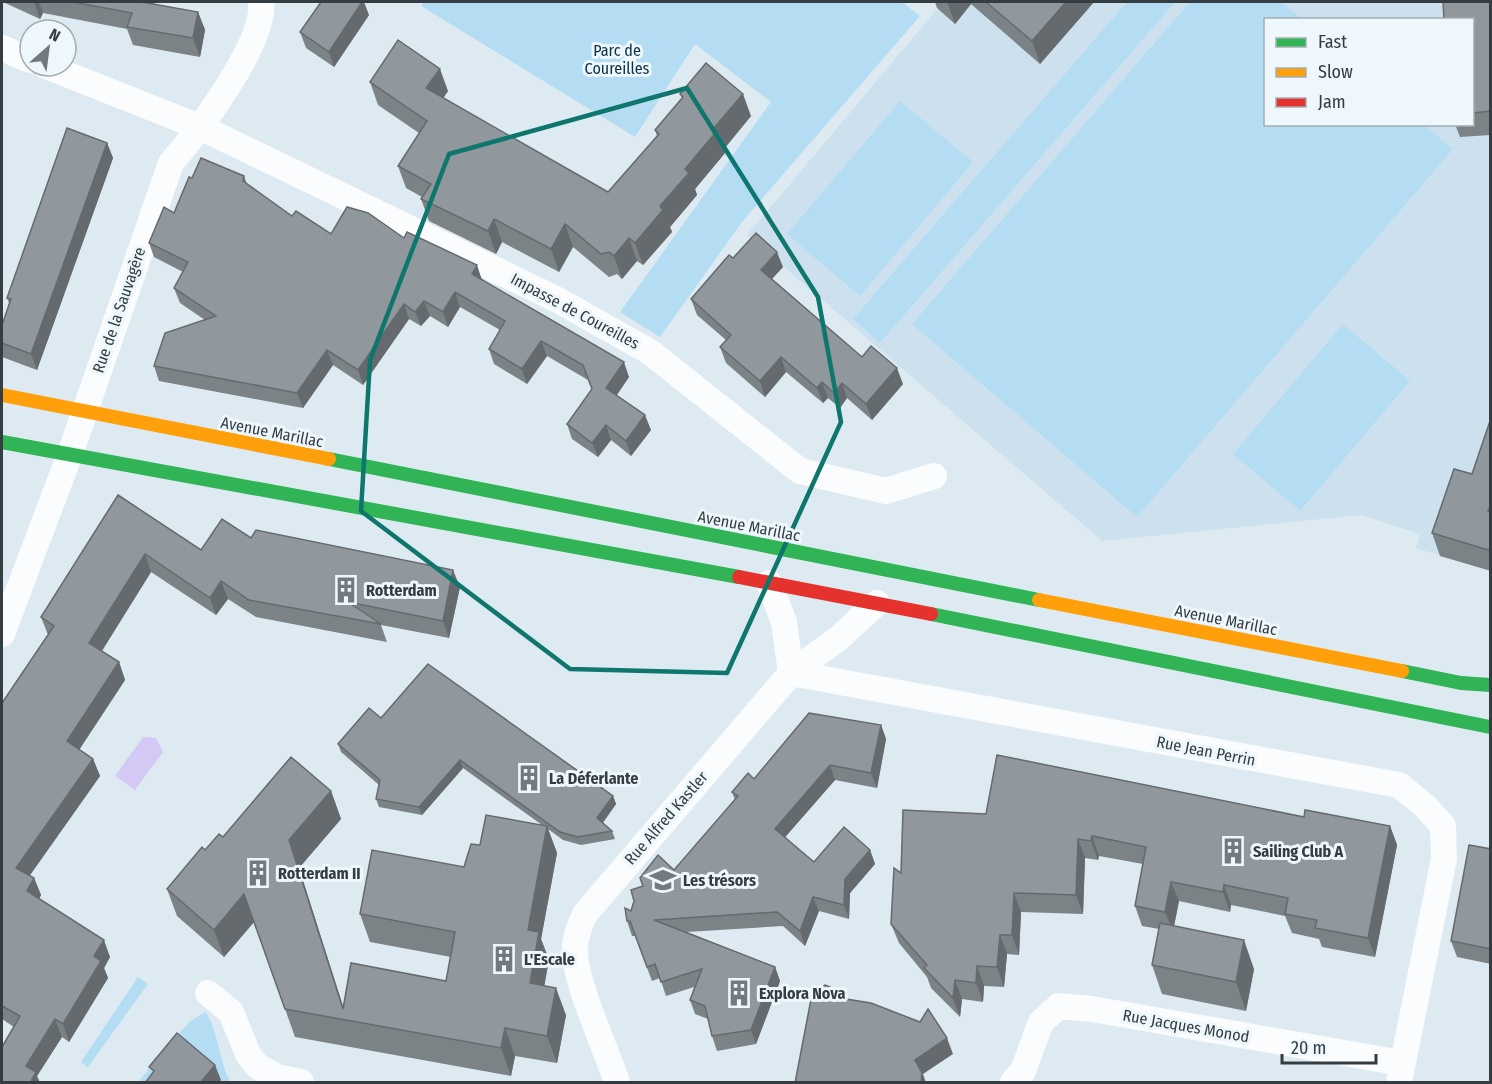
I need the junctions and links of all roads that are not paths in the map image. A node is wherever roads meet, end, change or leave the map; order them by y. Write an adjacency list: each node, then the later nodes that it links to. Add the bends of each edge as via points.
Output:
1 (261, 2): 5 (street, Rue de la Sauvagère, via 253,41)
2 (2, 48): 3 (street)
3 (18, 55)
4 (76, 78): 5 (street, Impasse de Coureilles)
5 (202, 128): 7 (street, Rue de la Sauvagère, via 171,163); 10 (street, Impasse de Coureilles, via 558,300 650,352 800,471 886,492)
6 (2, 395): 7 (street, Avenue Marillac)
7 (85, 412): 9 (street, Rue de la Sauvagère); 15 (street, Avenue Marillac, via 1461,683)
8 (2, 442): 9 (street)
9 (70, 454): 11 (street); 13 (street, Rue de la Sauvagère)
10 (934, 476)
11 (769, 583): 12 (street); 14 (street, via 784,622)
12 (877, 603): 14 (street, Rue Alfred Kastler, via 839,638); 16 (street)
13 (2, 634)
14 (791, 673): 18 (street, Rue Jean Perrin, via 1399,785 1443,826 1444,859); 20 (street, Rue Alfred Kastler, via 593,903 579,926 575,955 578,969)
15 (1491, 685)
16 (1491, 727)
17 (208, 993): 19 (street, via 231,1012 256,1066)
18 (1400, 1073): 21 (street, Rue Jacques Monod, via 1092,1009 1059,1006 1041,1022 1023,1071)
19 (301, 1083)
20 (617, 1083)
21 (1013, 1083)

